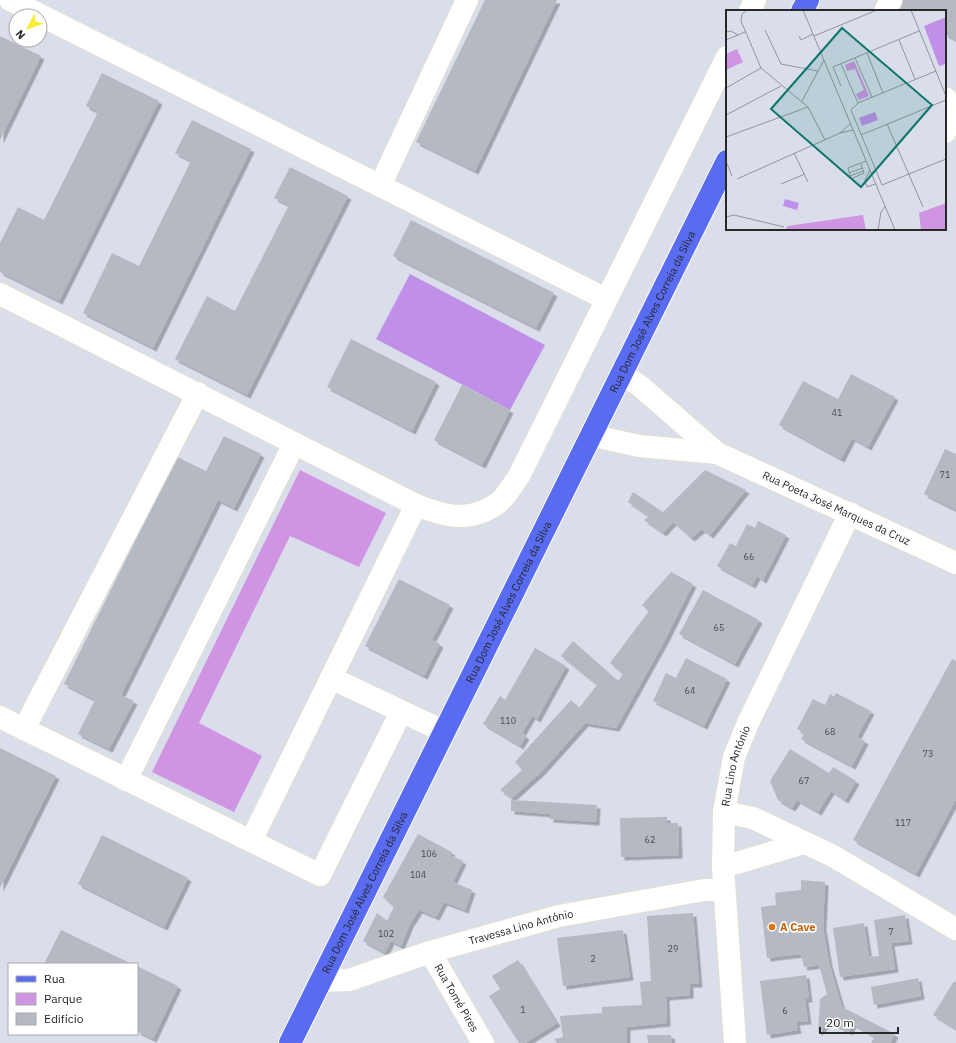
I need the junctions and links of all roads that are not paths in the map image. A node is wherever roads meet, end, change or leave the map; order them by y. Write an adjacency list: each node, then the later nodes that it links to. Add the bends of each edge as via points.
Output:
1 (10, 0): 15 (street)
2 (467, 0): 15 (street)
3 (755, 0): 6 (street)
4 (808, 0): 7 (main road)
5 (891, 0): 8 (street)
6 (750, 10)
7 (803, 10)
8 (886, 10)
9 (726, 59): 17 (street)
10 (946, 99): 11 (street)
11 (956, 108)
12 (956, 116): 13 (street)
13 (946, 131)
14 (726, 163): 18 (main road, Rua Dom José Alves Correia da Silva)
15 (380, 186): 17 (street)
16 (0, 294): 19 (street)
17 (606, 300): 23 (street, via 519,476 499,503 471,517 438,514)
18 (621, 374): 20 (main road, Rua Dom José Alves Correia da Silva); 22 (street, Rua Poeta José Marques da Cruz, via 640,386)
19 (198, 393): 21 (street); 29 (street)
20 (590, 435): 22 (street, Rua Poeta José Marques da Cruz, via 639,446); 30 (main road, Rua Dom José Alves Correia da Silva)
21 (294, 444): 23 (street); 31 (street)
22 (717, 453): 24 (street, Rua Poeta José Marques da Cruz)
23 (416, 504): 26 (street)
24 (850, 513): 25 (street, Rua Poeta José Marques da Cruz); 32 (street, Rua Lino António, via 748,723 734,757)
25 (956, 563)
26 (331, 678): 27 (street); 33 (street)
27 (401, 712): 30 (street); 33 (street, via 320,875)
28 (0, 717): 29 (street)
29 (24, 729): 31 (street)
30 (444, 731): 39 (main road, Rua Dom José Alves Correia da Silva)
31 (126, 780): 33 (street)
32 (724, 812): 34 (street, via 753,818); 35 (street, Rua Lino António)
33 (251, 841)
34 (804, 843): 35 (street); 37 (street, via 833,856)
35 (723, 867): 36 (street, Rua Lino António)
36 (724, 890): 38 (street, Travessa Lino António, via 704,890 559,916); 42 (street, Rua Lino António)
37 (956, 929)
38 (430, 952): 39 (street, Travessa Lino António, via 349,980); 41 (street, Rua Tomé Pires)
39 (321, 981): 40 (main road, Rua Dom José Alves Correia da Silva)
40 (290, 1043)
41 (483, 1043)
42 (735, 1043)

